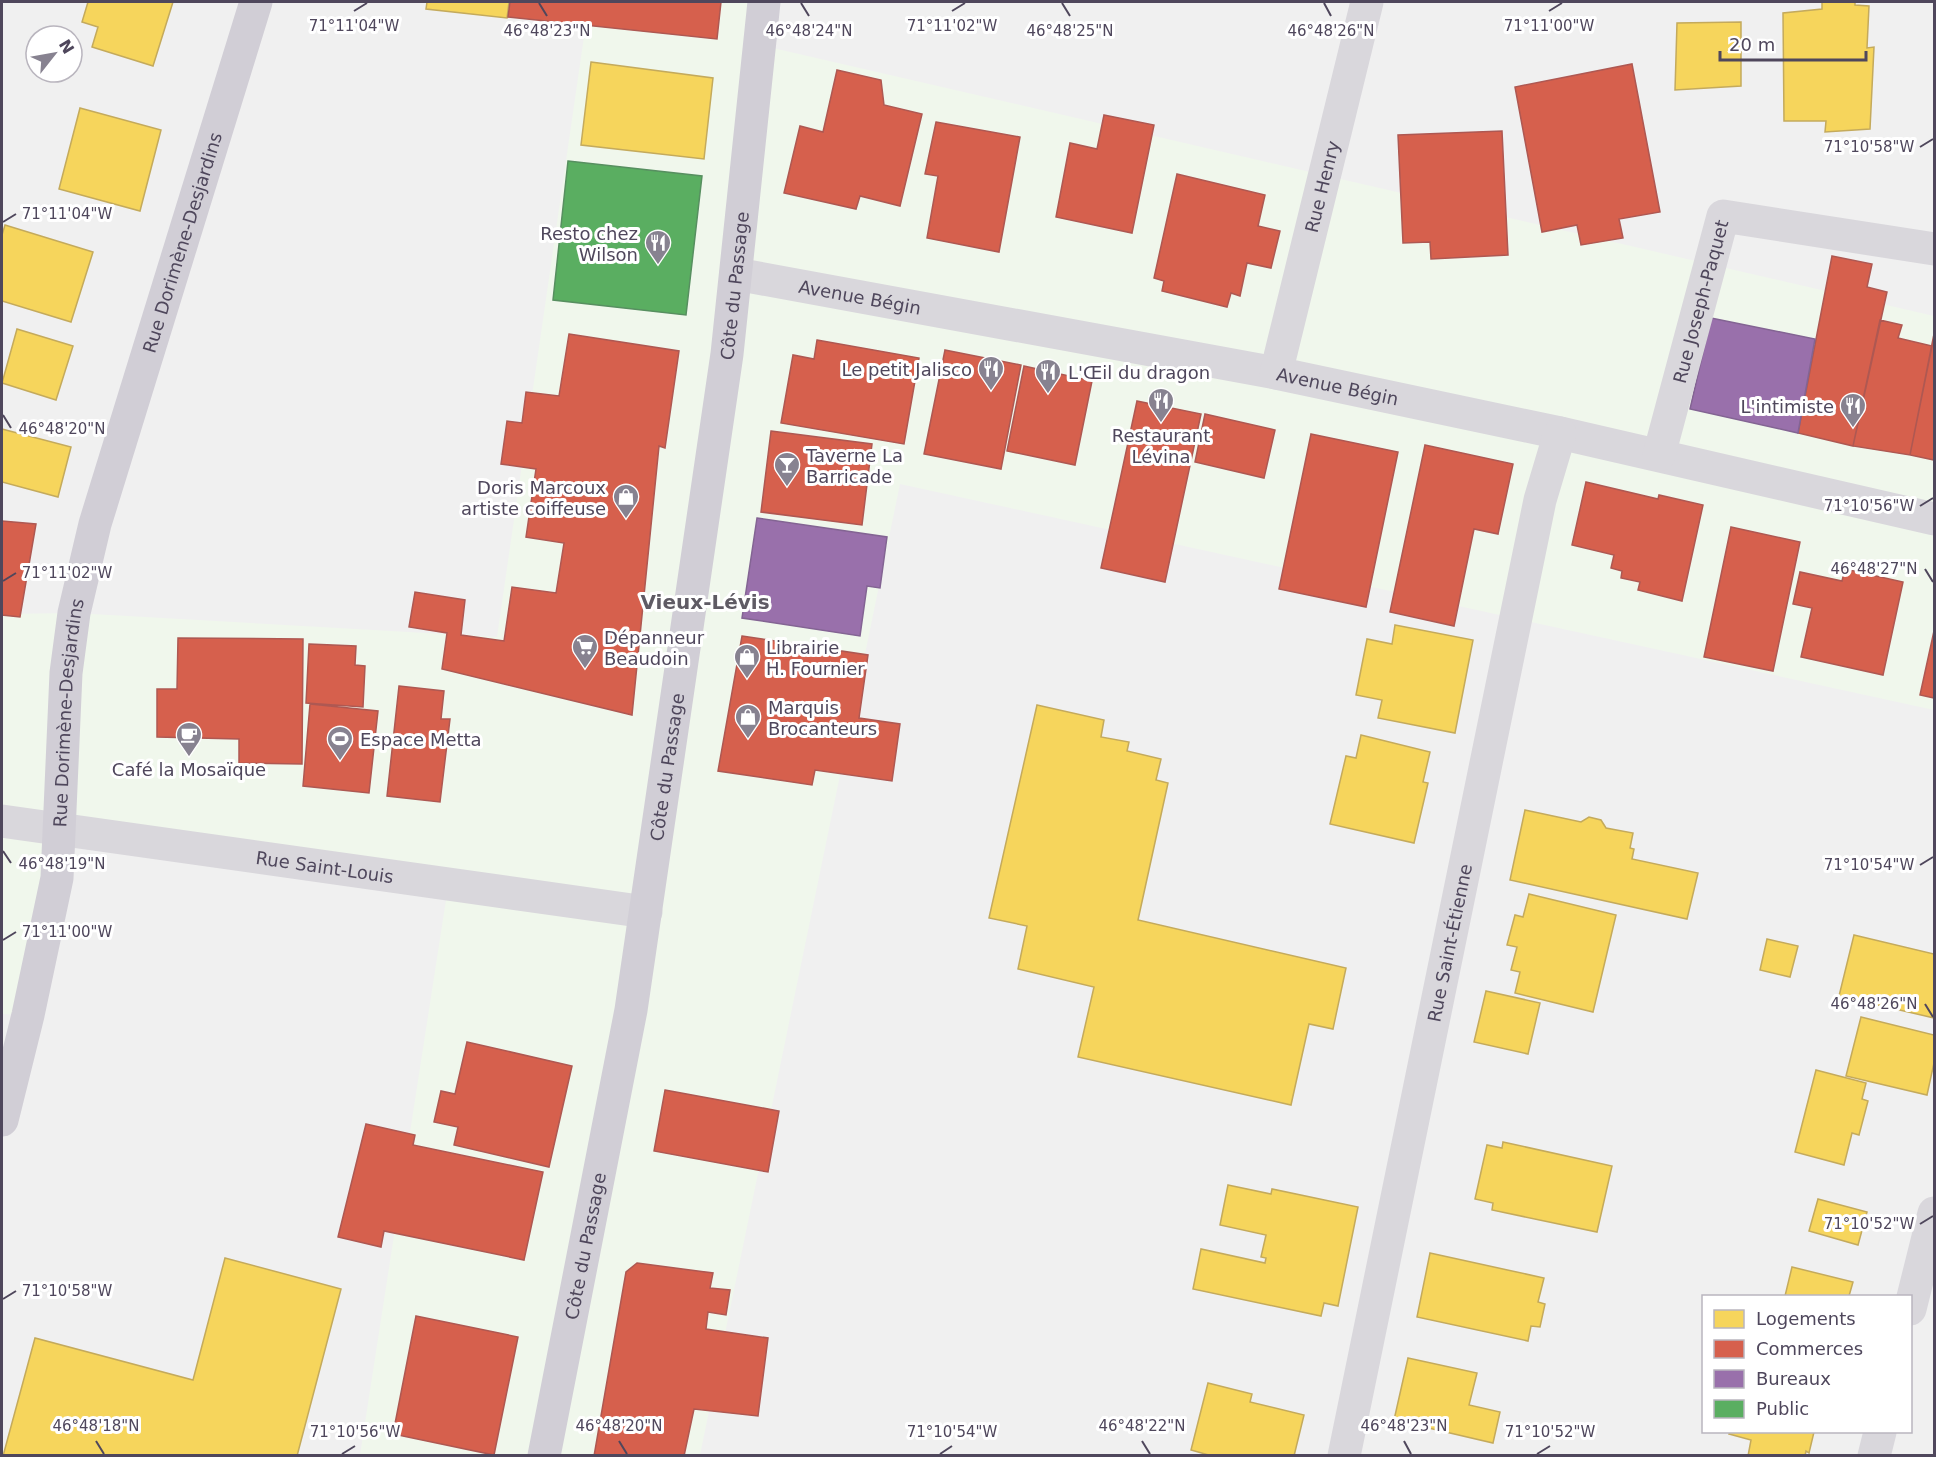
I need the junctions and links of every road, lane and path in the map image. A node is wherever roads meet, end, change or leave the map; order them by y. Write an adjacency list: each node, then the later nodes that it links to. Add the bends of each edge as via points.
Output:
1 (256, 2): 11 (main road, Rue Dorimène-Desjardins, via 95,524 74,614 66,673)
2 (764, 2): 5 (main road, Côte du Passage)
3 (1367, 2): 6 (street, Rue Henry)
4 (1935, 249): 8 (street, Rue Joseph-Paquet, via 1723,216)
5 (736, 274): 6 (street, Avenue Bégin); 12 (main road, Côte du Passage)
6 (1276, 373): 7 (street, Avenue Bégin)
7 (1560, 433): 8 (street, Avenue Bégin); 18 (street, Rue Saint-Étienne, via 1540,500)
8 (1659, 455): 9 (street, Avenue Bégin)
9 (1935, 519)
10 (2, 821): 11 (street, Rue Saint-Louis)
11 (60, 829): 12 (street, Rue Saint-Louis); 13 (main road, Rue Dorimène-Desjardins, via 57,878)
12 (646, 912): 17 (main road, Côte du Passage, via 632,1010)
13 (2, 1120)
14 (1935, 1214): 15 (street)
15 (1912, 1305)
16 (1880, 1433): 19 (street)
17 (544, 1455)
18 (1344, 1455)
19 (1874, 1455)

